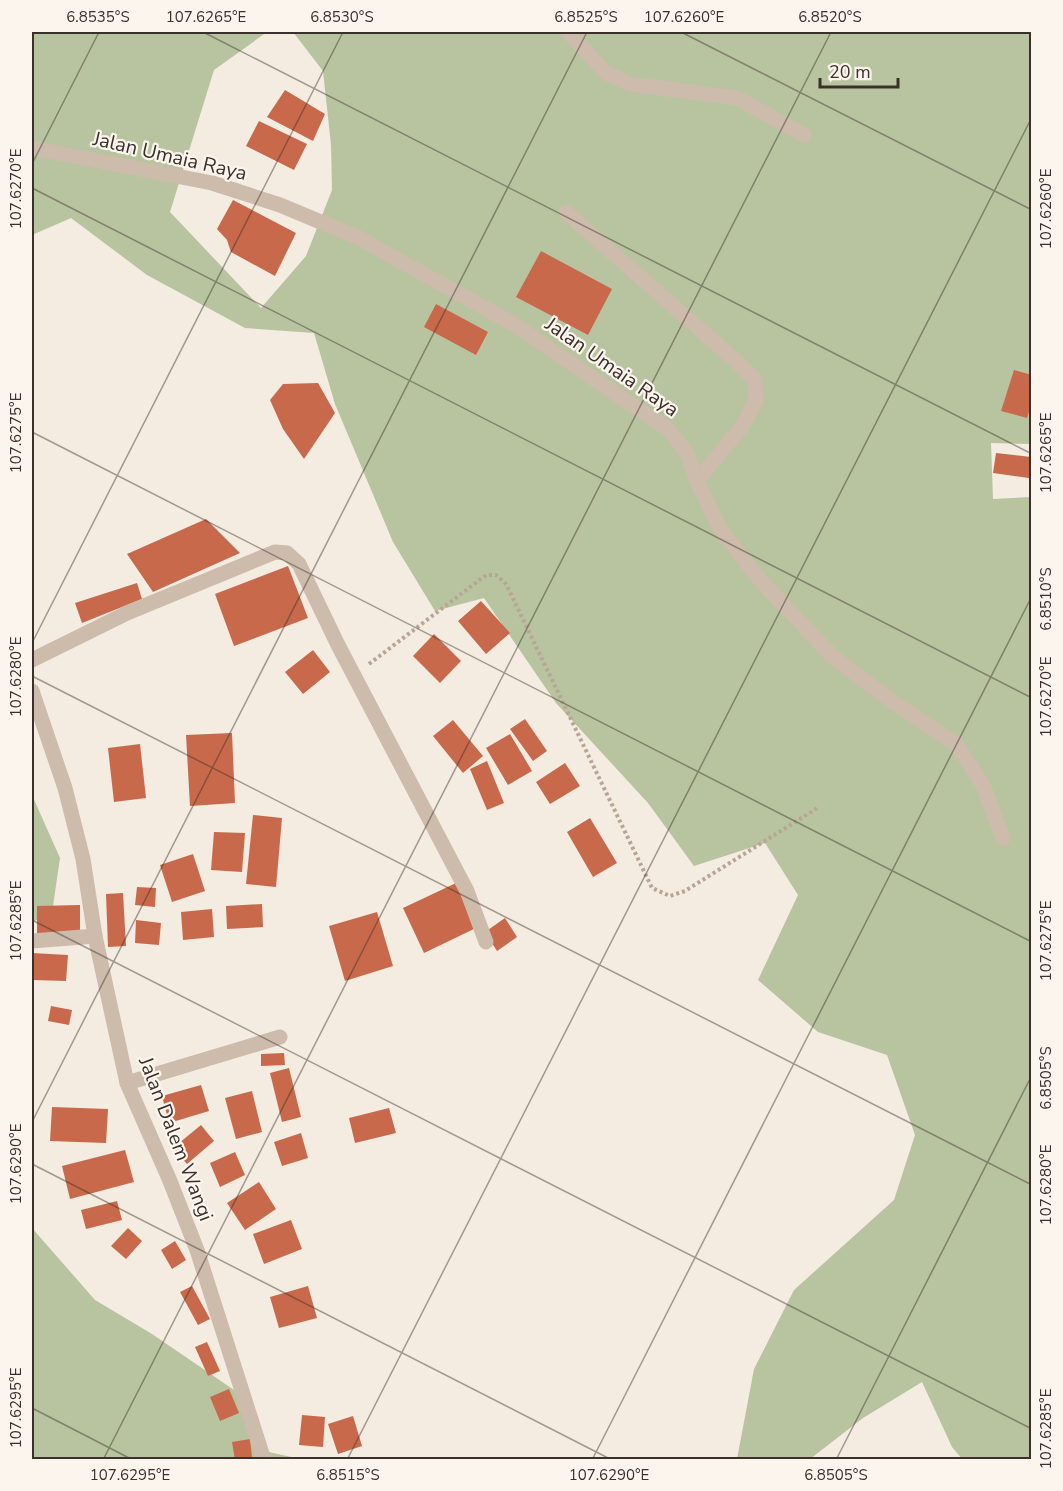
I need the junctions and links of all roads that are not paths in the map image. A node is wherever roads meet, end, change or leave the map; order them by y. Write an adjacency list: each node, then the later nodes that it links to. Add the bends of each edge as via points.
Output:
1 (567, 32): 2 (street, via 606,73 630,84 737,98)
2 (804, 135)
3 (32, 148): 5 (street, Jalan Umaia Raya, via 212,183 280,205 359,238 515,325 669,430 687,453)
4 (566, 212): 5 (street, via 754,380 756,400 743,425)
5 (697, 481): 8 (street, Jalan Umaia Raya, via 720,529 760,580 834,658 956,744 983,785)
6 (32, 660): 11 (street, via 127,613 275,552 287,553 299,564 467,891)
7 (32, 691): 9 (street, Jalan Dalem Wangi, via 65,788 83,859)
8 (1003, 838)
9 (95, 936): 10 (street); 13 (street, Jalan Dalem Wangi)
10 (32, 940)
11 (486, 942)
12 (280, 1037): 13 (street)
13 (127, 1083): 14 (street, Jalan Dalem Wangi, via 197,1250)
14 (264, 1460)

